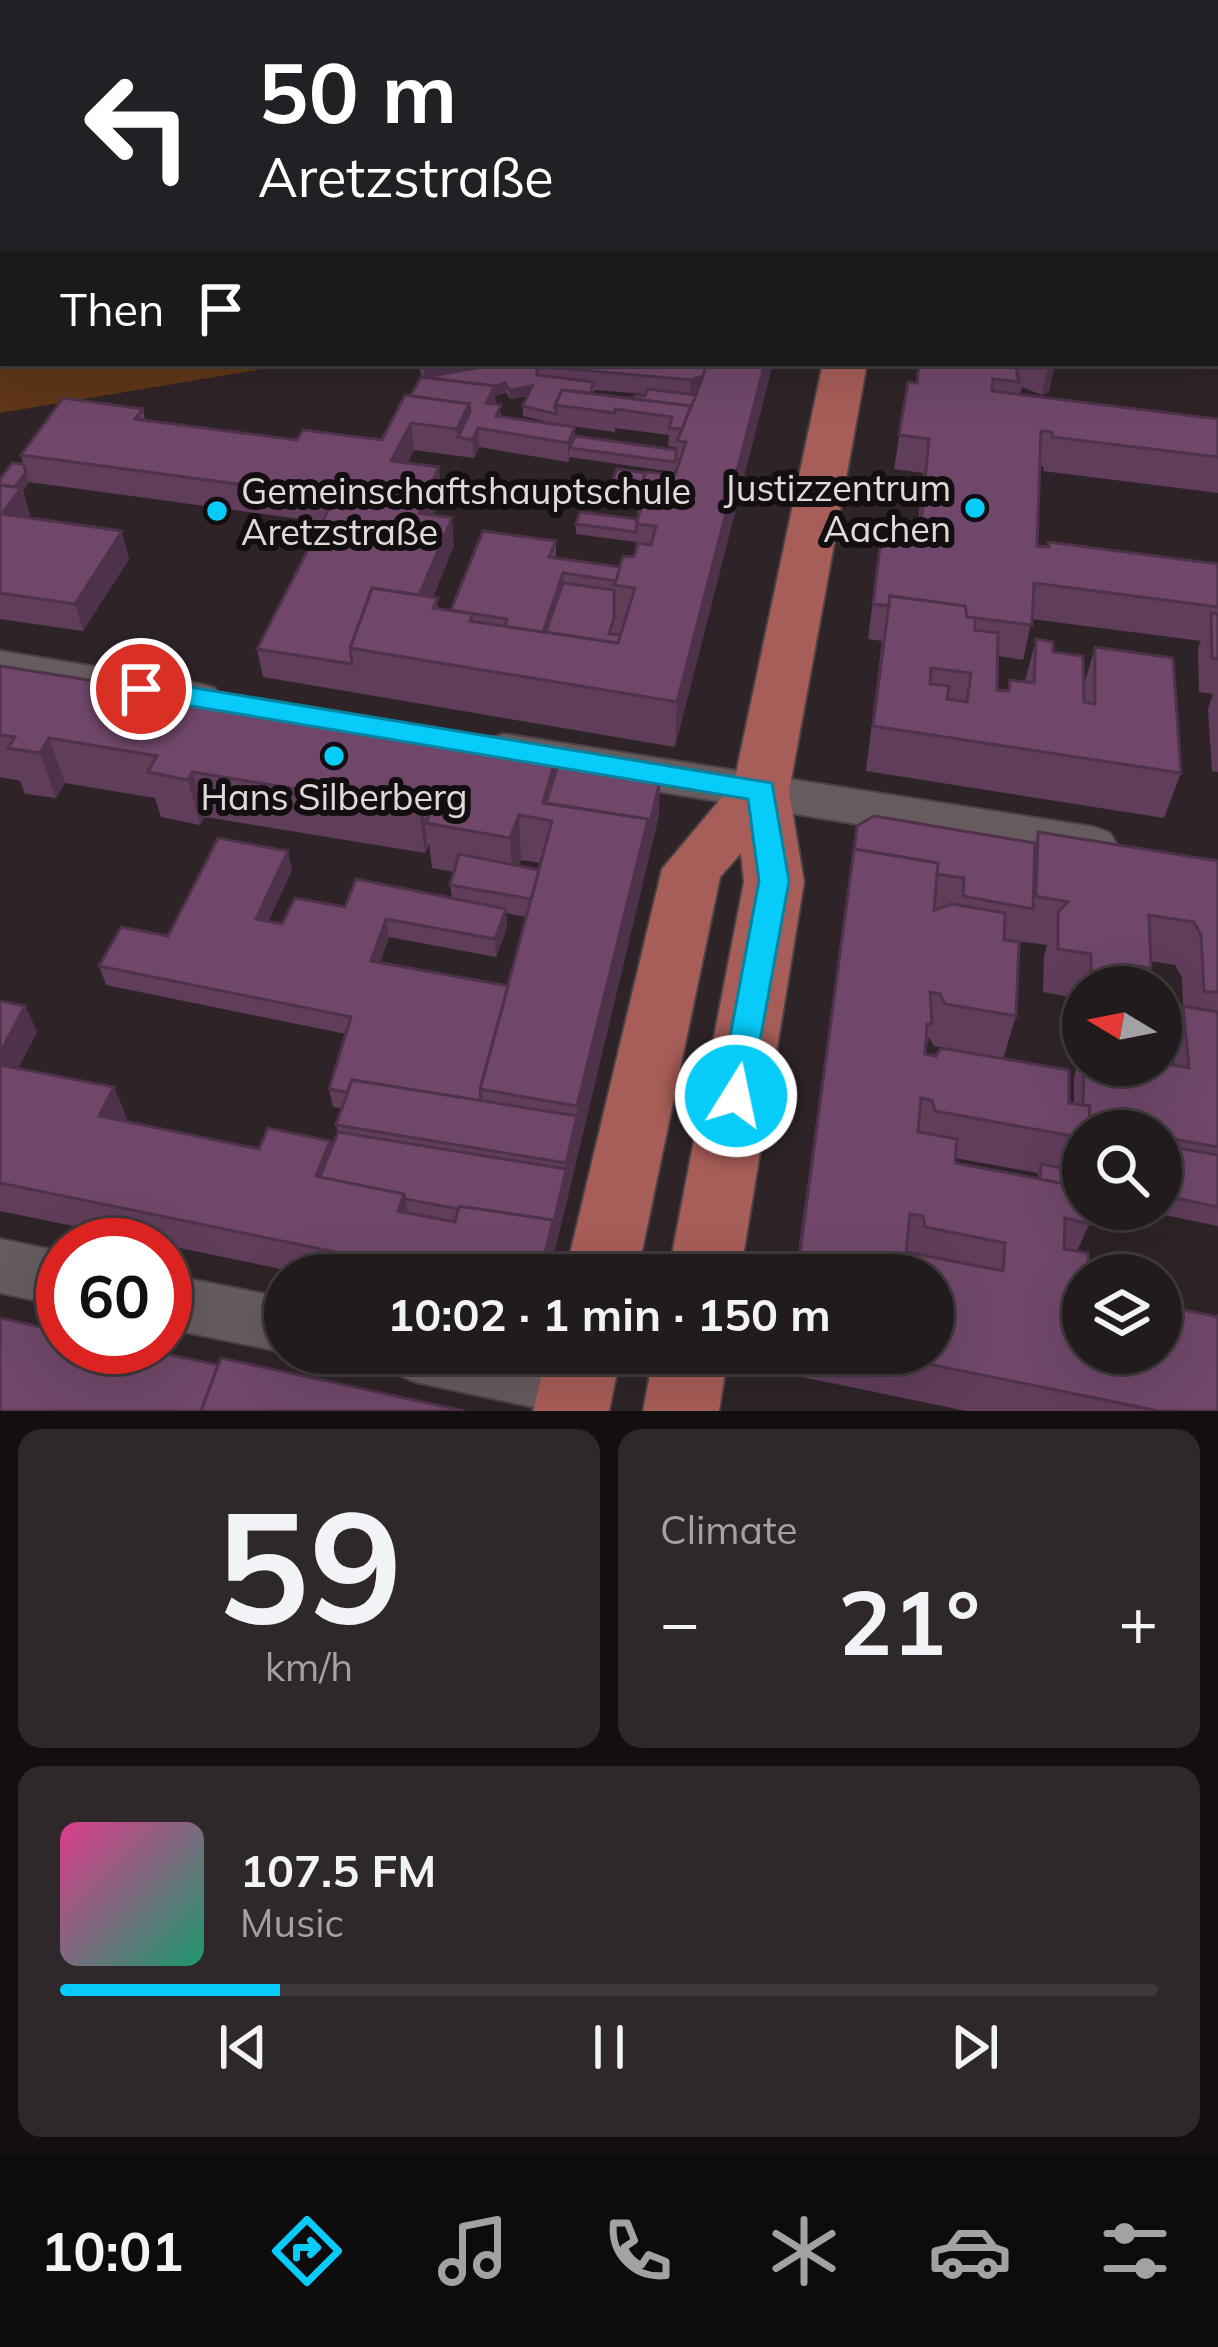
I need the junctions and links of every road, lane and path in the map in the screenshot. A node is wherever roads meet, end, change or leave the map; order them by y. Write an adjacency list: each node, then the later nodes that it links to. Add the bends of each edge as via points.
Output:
1 (844, 366): 5 (main road)
2 (0, 665): 3 (street)
3 (235, 705)
4 (469, 744): 5 (street)
5 (761, 791): 6 (street); 7 (main road, via 692,868); 8 (main road, via 774,881)
6 (1126, 850)
7 (607, 1254)
8 (708, 1254)
9 (0, 1266): 10 (street)
10 (36, 1274)
11 (192, 1307): 12 (street)
12 (264, 1322)
13 (525, 1374): 15 (street)
14 (687, 1374): 16 (main road)
15 (577, 1384)
16 (681, 1411)

